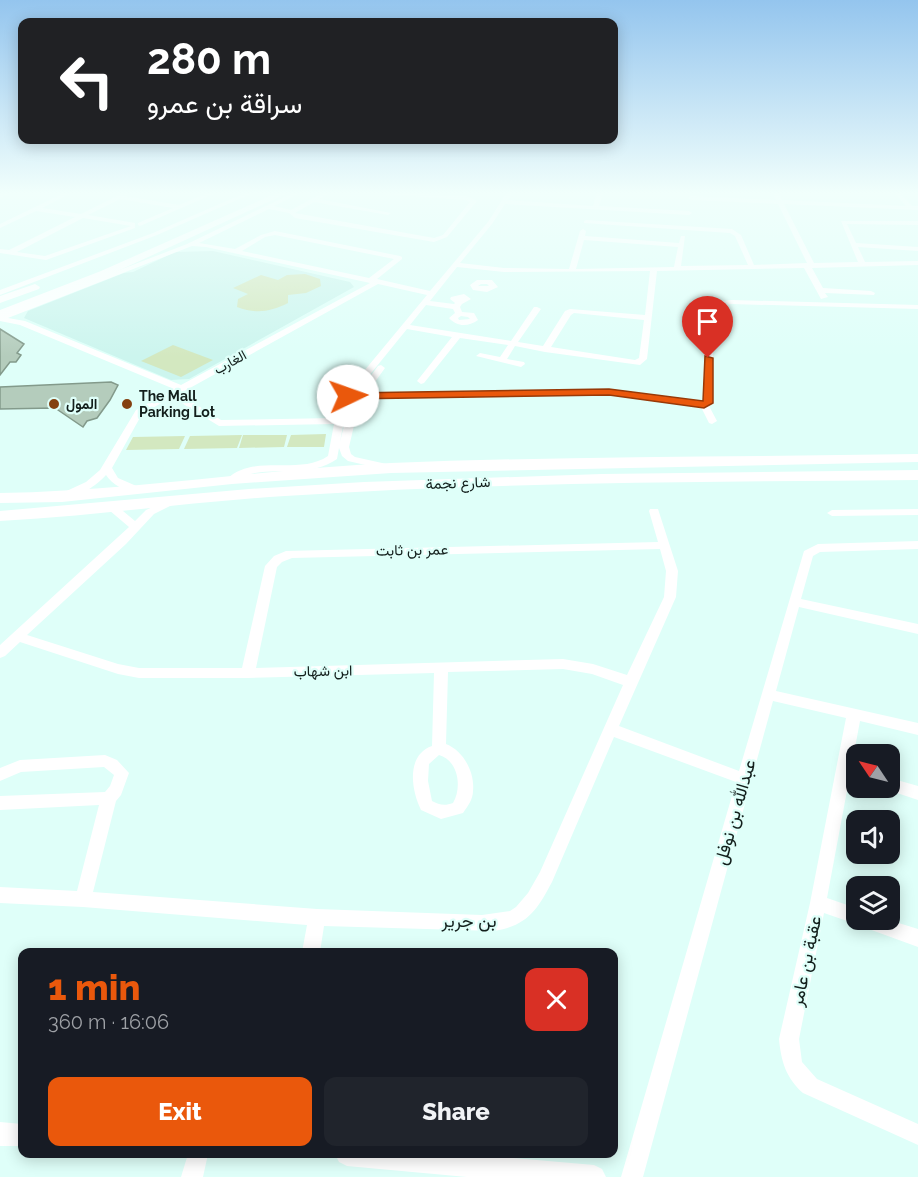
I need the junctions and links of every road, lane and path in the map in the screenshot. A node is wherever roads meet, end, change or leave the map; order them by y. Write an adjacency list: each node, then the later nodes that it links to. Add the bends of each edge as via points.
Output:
1 (22, 247): 21 (street)
2 (76, 247): 21 (street, via 45,258)
3 (121, 247): 34 (street)
4 (136, 247): 20 (main road)
5 (168, 247): 43 (main road)
6 (182, 247): 45 (street)
7 (222, 247): 19 (street)
8 (244, 247): 19 (street, الغارب)
9 (345, 247): 30 (street, الغارب, via 400,258)
10 (473, 247): 24 (street)
11 (579, 247): 29 (street)
12 (682, 247): 27 (street)
13 (743, 247): 26 (street)
14 (800, 247): 25 (street)
15 (855, 247): 23 (street)
16 (885, 247): 17 (street)
17 (918, 249)
18 (0, 251): 21 (street)
19 (237, 251): 30 (street)
20 (124, 252): 36 (main road); 40 (main road, via 80,275)
21 (9, 253)
22 (918, 263): 23 (street)
23 (863, 265): 25 (street)
24 (458, 266): 29 (street); 32 (street)
25 (809, 266): 26 (street); 33 (street)
26 (752, 267): 27 (street)
27 (677, 269): 28 (street)
28 (654, 270): 29 (street); 44 (street)
29 (572, 271)
30 (374, 281): 32 (street); 54 (street, الغارب)
31 (476, 288): 37 (street)
32 (442, 291): 37 (street); 38 (street)
33 (821, 292): 35 (street); 39 (street)
34 (0, 293)
35 (871, 293)
36 (0, 300)
37 (461, 302): 38 (street)
38 (430, 303): 46 (street)
39 (827, 304): 41 (street); 58 (street, via 714,304 709,314 708,403)
40 (0, 306)
41 (918, 307)
42 (537, 309): 48 (street)
43 (0, 314)
44 (649, 318): 49 (street, via 573,311); 49 (street, via 643,359 637,363)
45 (0, 320): 54 (street, via 18,322)
46 (410, 328): 47 (street); 56 (street); 57 (street)
47 (457, 336): 48 (street); 53 (street)
48 (513, 345): 49 (street); 51 (street)
49 (545, 350)
50 (480, 356): 51 (street)
51 (502, 360): 52 (street)
52 (521, 364)
53 (422, 381)
54 (182, 389): 55 (street, الغارب)
55 (173, 394): 59 (street, via 214,421); 62 (street, الغارب, via 139,412)
56 (359, 394): 57 (street); 58 (street, via 609,392); 63 (street, via 350,416 345,452 359,462)
57 (348, 396): 59 (street)
58 (704, 405): 60 (street)
59 (339, 421): 65 (street, via 329,461 316,466 248,471)
60 (712, 421)
61 (918, 458): 63 (main road, شارع نجمة)
62 (106, 468): 66 (street, via 114,480); 67 (street, الغارب, via 95,480)
63 (391, 468): 65 (main road, شارع نجمة)
64 (918, 475): 69 (main road, شارع نجمة, via 463,482 283,491)
65 (232, 479): 66 (main road, شارع نجمة)
66 (137, 490): 67 (main road, شارع نجمة)
67 (62, 497): 68 (main road, شارع نجمة)
68 (0, 498)
69 (170, 502): 70 (main road, شارع نجمة); 75 (street, via 150,512)
70 (113, 508): 74 (main road, شارع نجمة); 75 (street)
71 (654, 511): 76 (street, بن جرير)
72 (918, 512): 73 (street)
73 (832, 513)
74 (0, 516)
75 (135, 526): 80 (street)
76 (665, 544): 83 (street, عمر بن ثابت, via 290,554 271,566); 84 (street, بن جرير, via 672,571 670,597)
77 (918, 545): 78 (street, عبدالله بن نوفل, via 812,550)
78 (794, 602): 79 (street); 85 (street, عبدالله بن نوفل)
79 (918, 629)
80 (18, 637): 81 (street); 83 (street, ابن شهاب, via 139,673)
81 (0, 653)
82 (441, 668): 83 (street, ابن شهاب); 84 (street, ابن شهاب, via 563,664); 90 (street)
83 (248, 673)
84 (631, 682): 87 (street, بن جرير)
85 (768, 694): 86 (street); 92 (street, عبدالله بن نوفل)
86 (854, 713): 88 (street); 89 (street, عقبة بن عامر)
87 (610, 729): 92 (street); 102 (street, بن جرير, via 546,877 534,900 517,918 482,923)
88 (918, 729)
89 (852, 744)
90 (439, 749)
91 (0, 775): 96 (street, via 20,766 105,762 122,773)
92 (744, 779): 113 (street, عبدالله بن نوفل)
93 (900, 787): 95 (street)
94 (846, 788): 100 (street, عقبة بن عامر)
95 (918, 793)
96 (109, 798): 97 (street); 99 (street)
97 (0, 803)
98 (0, 896): 99 (street, بن جرير)
99 (83, 899): 102 (street, بن جرير)
100 (818, 903): 101 (street); 108 (street, عقبة بن عامر, via 789,1039 796,1075 829,1097)
101 (846, 913)
102 (317, 917): 105 (street)
103 (895, 930): 104 (street)
104 (918, 938)
105 (312, 948)
106 (0, 1134): 107 (street)
107 (18, 1135)
108 (918, 1135)
109 (197, 1158): 111 (street)
110 (390, 1158): 112 (street)
111 (192, 1177)
112 (594, 1177)
113 (632, 1177)

